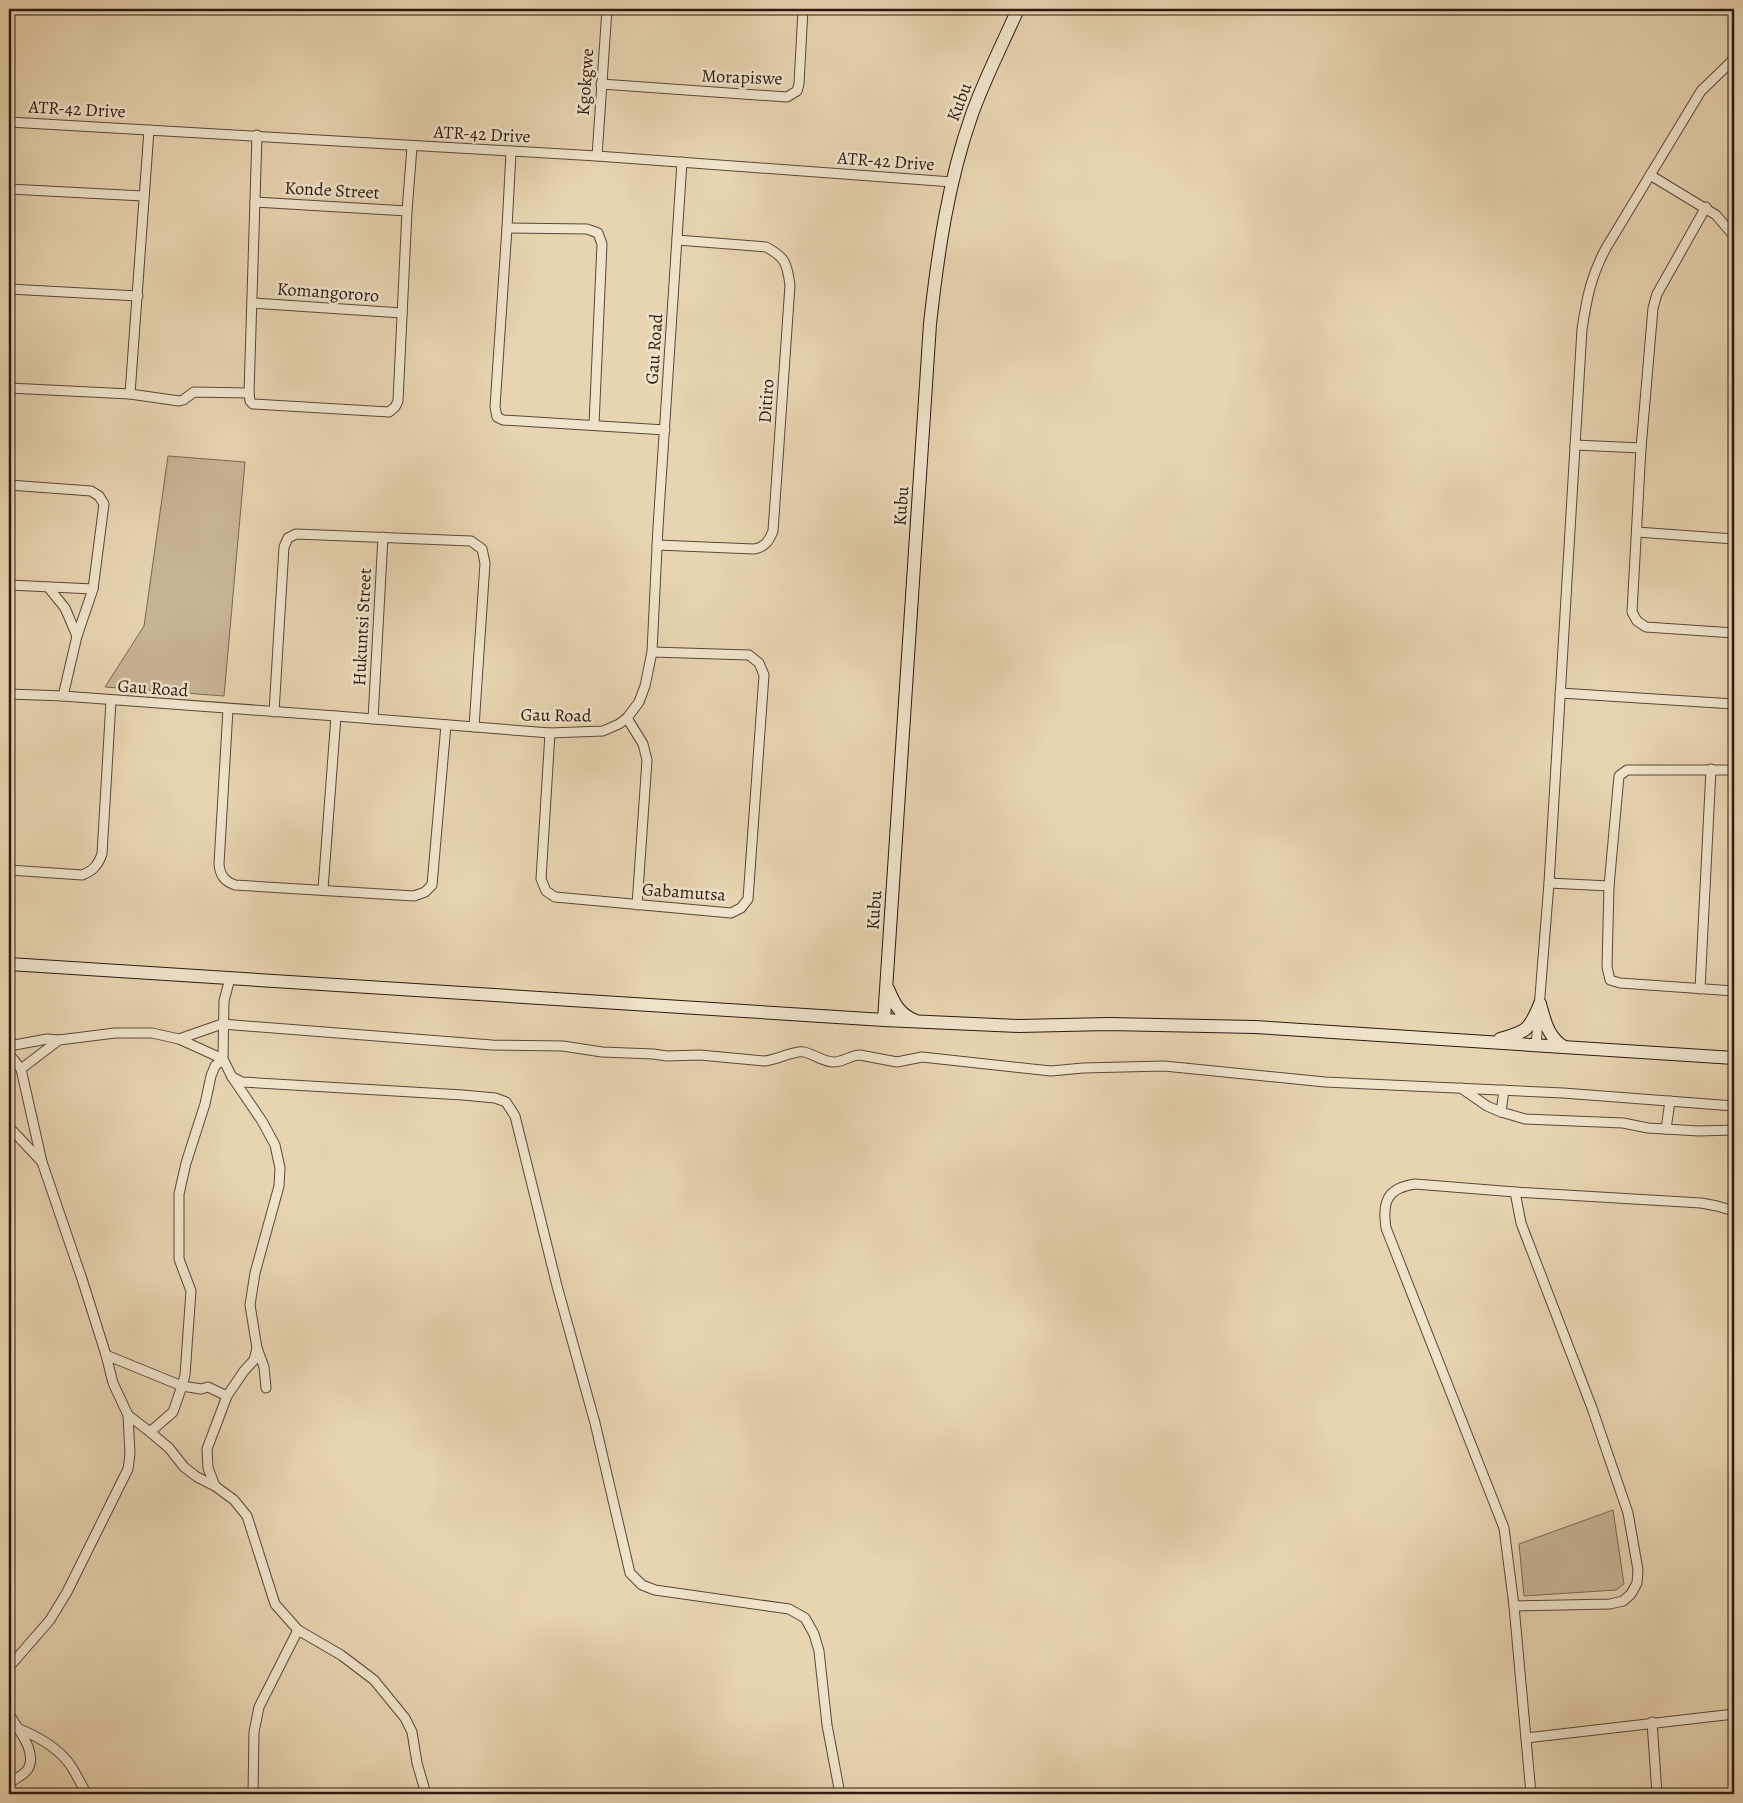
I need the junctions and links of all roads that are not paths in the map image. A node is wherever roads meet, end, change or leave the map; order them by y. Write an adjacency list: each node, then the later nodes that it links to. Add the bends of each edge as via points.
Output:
1 (607, 9): 5 (street, Kgokgwe)
2 (803, 9): 5 (street, Morapiswe, via 799,84 787,97)
3 (1018, 9): 14 (main road, Kubu, via 973,112)
4 (1734, 59): 13 (street, via 1701,91)
5 (602, 84): 11 (street, Kgokgwe)
6 (9, 122): 7 (street, ATR-42 Drive)
7 (149, 130): 8 (street, ATR-42 Drive); 16 (street)
8 (257, 136): 9 (street, ATR-42 Drive); 17 (street)
9 (412, 146): 10 (street, ATR-42 Drive); 19 (street)
10 (511, 152): 11 (street, ATR-42 Drive); 20 (street)
11 (597, 156): 12 (street, ATR-42 Drive)
12 (682, 162): 14 (street, ATR-42 Drive); 22 (street, Gau Road)
13 (1650, 175): 18 (street); 32 (street, via 1595,268 1588,289 1582,329)
14 (952, 182): 67 (main road, Kubu, via 943,223 930,324)
15 (9, 189): 16 (street)
16 (143, 196): 24 (street)
17 (255, 202): 19 (street, Konde Street); 25 (street)
18 (1706, 207): 21 (street); 33 (street, via 1654,303)
19 (407, 211): 26 (street)
20 (508, 228): 30 (street, via 587,229 598,233 601,239); 30 (street, via 496,417)
21 (1734, 236)
22 (677, 240): 31 (street, Gau Road); 38 (street, Ditiro, via 766,247 785,261 789,294 773,531 767,544 754,549)
23 (9, 289): 24 (street)
24 (138, 296): 29 (street)
25 (252, 303): 26 (street, Komangororo); 28 (street)
26 (402, 313): 28 (street, via 398,401 389,412 253,404)
27 (9, 388): 29 (street)
28 (249, 393): 29 (street, via 196,391 179,401)
29 (130, 394)
30 (594, 425): 31 (street)
31 (665, 430): 38 (street, Gau Road)
32 (1575, 445): 33 (street); 45 (street)
33 (1642, 448): 35 (street)
34 (9, 485): 41 (street, via 78,490 99,496 104,504)
35 (1637, 532): 37 (street); 42 (street, via 1632,612 1637,621 1646,627)
36 (383, 537): 51 (street, via 296,534 288,538 284,547); 54 (street, Hukuntsi Street); 56 (street, via 471,541 482,549 485,563)
37 (1734, 539)
38 (657, 545): 44 (street, Gau Road)
39 (9, 584): 40 (street)
40 (48, 586): 41 (street); 43 (street, via 65,608)
41 (93, 589): 43 (street)
42 (1734, 633)
43 (77, 636): 47 (street)
44 (652, 652): 53 (street, Gau Road, via 645,686); 64 (street, Gabamutsa, via 749,655 759,663 764,675 748,899 731,913)
45 (1560, 693): 49 (street); 61 (street)
46 (9, 694): 47 (street, Gau Road)
47 (63, 696): 48 (street, Gau Road)
48 (111, 701): 50 (street, Gau Road); 60 (street, via 100,861 82,874)
49 (1734, 704)
50 (228, 709): 51 (street, Gau Road); 63 (street, via 219,864 222,876 234,885)
51 (274, 712): 52 (street, Gau Road)
52 (336, 716): 54 (street, Gau Road); 63 (street)
53 (628, 718): 57 (street, Gau Road, via 604,731); 64 (street, via 643,744 647,760)
54 (373, 719): 55 (street, Gau Road)
55 (446, 725): 56 (street, Gau Road); 63 (street, via 432,885 414,896)
56 (474, 727): 57 (street, Gau Road)
57 (550, 734): 64 (street, Gabamutsa, via 541,879 546,890 555,897)
58 (1711, 769): 59 (street); 62 (street, via 1627,770 1621,774); 68 (street)
59 (1734, 770)
60 (9, 870)
61 (1549, 883): 62 (street); 70 (street)
62 (1609, 886): 68 (street, via 1607,967 1610,980)
63 (323, 890)
64 (636, 905)
65 (9, 964): 66 (main road)
66 (230, 978): 71 (main road); 73 (street)
67 (886, 984): 71 (main road, Kubu); 72 (main road, via 902,1014)
68 (1700, 989): 69 (street)
69 (1734, 991)
70 (1540, 1004): 76 (main road, via 1533,1023 1524,1031); 78 (street); 79 (main road, via 1551,1036)
71 (884, 1020): 72 (main road)
72 (918, 1022): 76 (main road, via 1019,1026 1255,1027)
73 (222, 1024): 74 (street); 82 (street); 85 (street, via 492,1045 563,1046 667,1056 700,1055 765,1061 802,1051 831,1062 860,1055 888,1062 922,1057 1051,1071 1164,1066 1325,1082)
74 (179, 1039): 75 (street, via 152,1033 115,1033); 82 (street)
75 (59, 1040): 77 (street); 83 (street)
76 (1488, 1042): 78 (main road)
77 (9, 1046)
78 (1536, 1046): 79 (main road)
79 (1564, 1047): 81 (main road)
80 (9, 1054): 83 (street)
81 (1734, 1058)
82 (223, 1059): 84 (street); 98 (street, via 214,1066 179,1194 179,1259 191,1291)
83 (21, 1068): 93 (street)
84 (232, 1077): 96 (street, via 262,1121 274,1145 280,1168 279,1186 255,1273 250,1305); 116 (street, via 242,1082 463,1095 506,1102 515,1116 630,1573 642,1585 654,1590 790,1610 805,1618 819,1651 827,1725)
85 (1461, 1088): 86 (street); 89 (street)
86 (1504, 1090): 87 (street); 89 (street)
87 (1670, 1101): 88 (street); 91 (street)
88 (1734, 1106)
89 (1500, 1112): 91 (street, via 1525,1119 1623,1123)
90 (9, 1127): 93 (street)
91 (1666, 1129): 92 (street)
92 (1734, 1130)
93 (42, 1162): 97 (street)
94 (1515, 1192): 95 (street, via 1701,1203); 104 (street, via 1521,1223 1592,1408 1628,1513 1638,1570 1631,1594 1610,1604); 104 (street, via 1416,1184 1396,1189 1384,1208 1386,1228 1504,1528)
95 (1734, 1211)
96 (257, 1348): 99 (street, via 264,1367); 100 (street, via 254,1360)
97 (106, 1355): 98 (street); 101 (street, via 113,1383)
98 (182, 1386): 100 (street, via 208,1387); 102 (street, via 173,1412)
99 (266, 1388)
100 (227, 1396): 103 (street, via 207,1449 208,1468)
101 (128, 1416): 102 (street); 106 (street, via 128,1469 68,1592 50,1620)
102 (150, 1432): 103 (street, via 197,1478)
103 (215, 1486): 105 (street, via 234,1500 247,1516 275,1604)
104 (1514, 1606): 111 (street)
105 (298, 1630): 114 (street, via 259,1707 254,1732); 115 (street, via 341,1655 374,1680 396,1705 412,1732)
106 (9, 1668)
107 (9, 1714): 110 (street)
108 (1734, 1714): 109 (street)
109 (1652, 1722): 111 (street); 118 (street)
110 (17, 1728): 112 (street, via 30,1751 30,1764 27,1771); 113 (street, via 48,1743 66,1759)
111 (1526, 1738): 117 (street)
112 (9, 1783)
113 (87, 1794)
114 (253, 1794)
115 (426, 1794)
116 (840, 1794)
117 (1531, 1794)
118 (1658, 1794)

